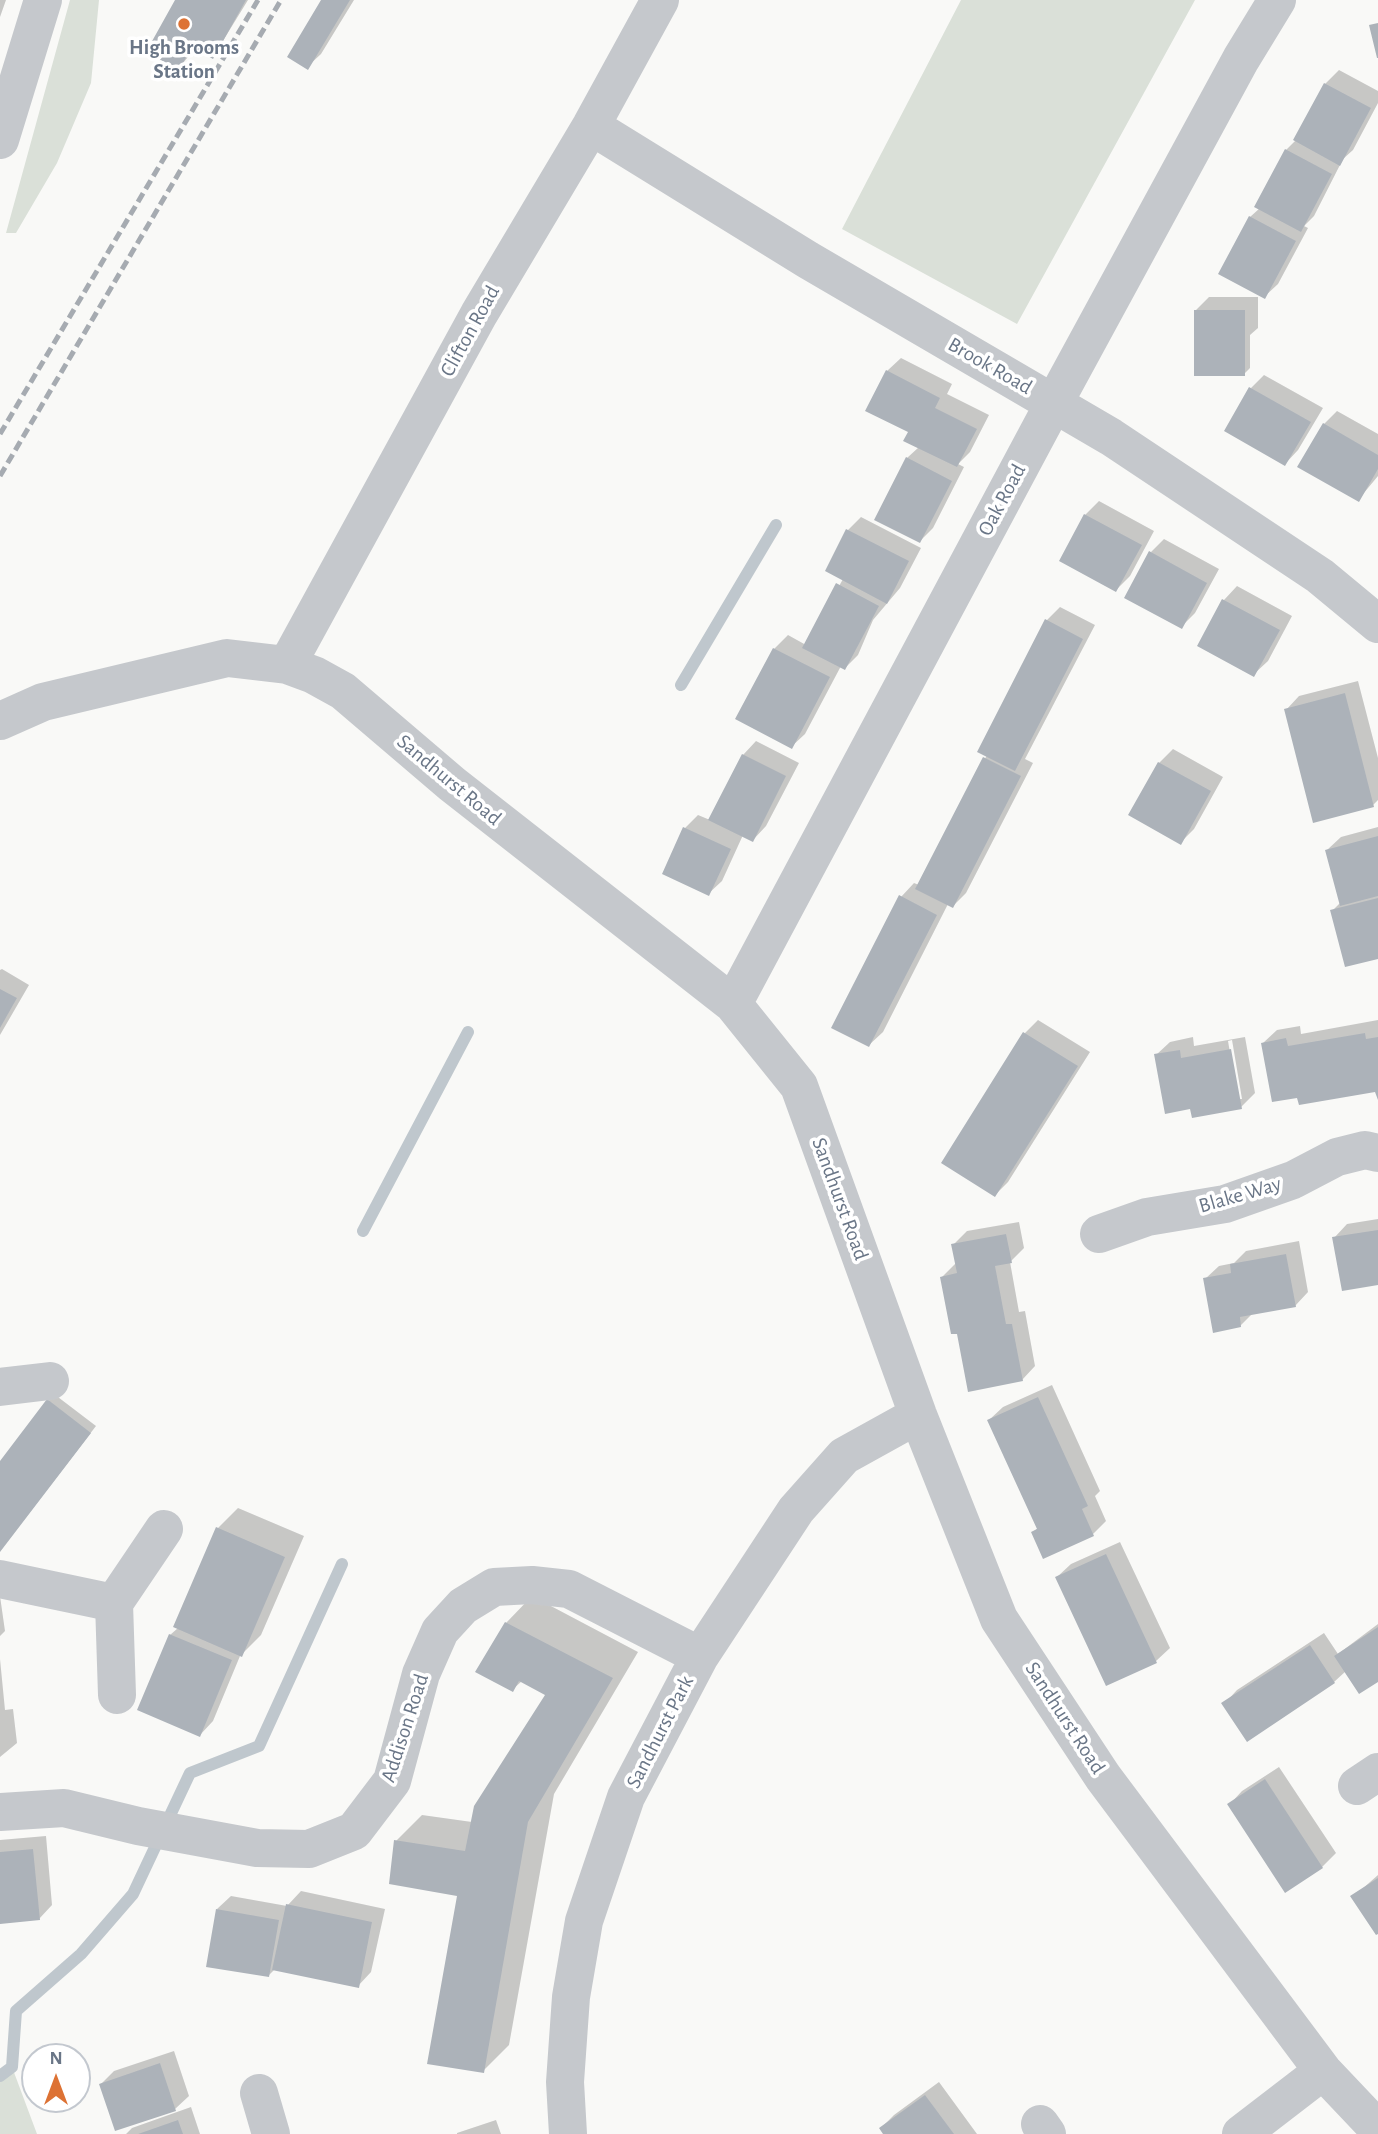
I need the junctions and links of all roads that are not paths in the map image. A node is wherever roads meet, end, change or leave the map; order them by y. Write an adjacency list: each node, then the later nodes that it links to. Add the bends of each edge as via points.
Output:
1 (43, 0): 5 (street)
2 (660, 0): 4 (street, Clifton Road)
3 (1277, 0): 6 (street, Oak Road)
4 (590, 126): 6 (street, Brook Road); 8 (street, Clifton Road, via 479,314)
5 (0, 140)
6 (1054, 403): 7 (street, Brook Road, via 1308,568); 10 (street, Oak Road)
7 (1378, 624)
8 (287, 665): 9 (street, Sandhurst Road, via 227,658 191,664 43,702); 10 (street, Sandhurst Road, via 343,691 452,784)
9 (0, 721)
10 (733, 1004): 15 (street, Sandhurst Road, via 799,1086)
11 (1378, 1153): 12 (street, Blake Way, via 1365,1150 1337,1157 1293,1180 1225,1204 1147,1217)
12 (1099, 1234)
13 (50, 1381): 14 (street)
14 (0, 1387)
15 (918, 1415): 19 (street, Sandhurst Park, via 844,1456 796,1510); 22 (street, Sandhurst Road, via 999,1619 1103,1777)
16 (164, 1529): 18 (street)
17 (0, 1579): 18 (street)
18 (114, 1603): 20 (street)
19 (700, 1656): 21 (street, Addison Road, via 569,1589 494,1587 463,1606 440,1631 421,1674 392,1781 354,1831 309,1849 257,1848 64,1808); 26 (street, Sandhurst Park, via 626,1797 584,1922 565,2082)
20 (117, 1695)
21 (0, 1812)
22 (1323, 2071): 24 (street, Sandhurst Road); 27 (street)
23 (258, 2093): 25 (street)
24 (1378, 2129)
25 (271, 2134)
26 (568, 2134)
27 (1241, 2134)

